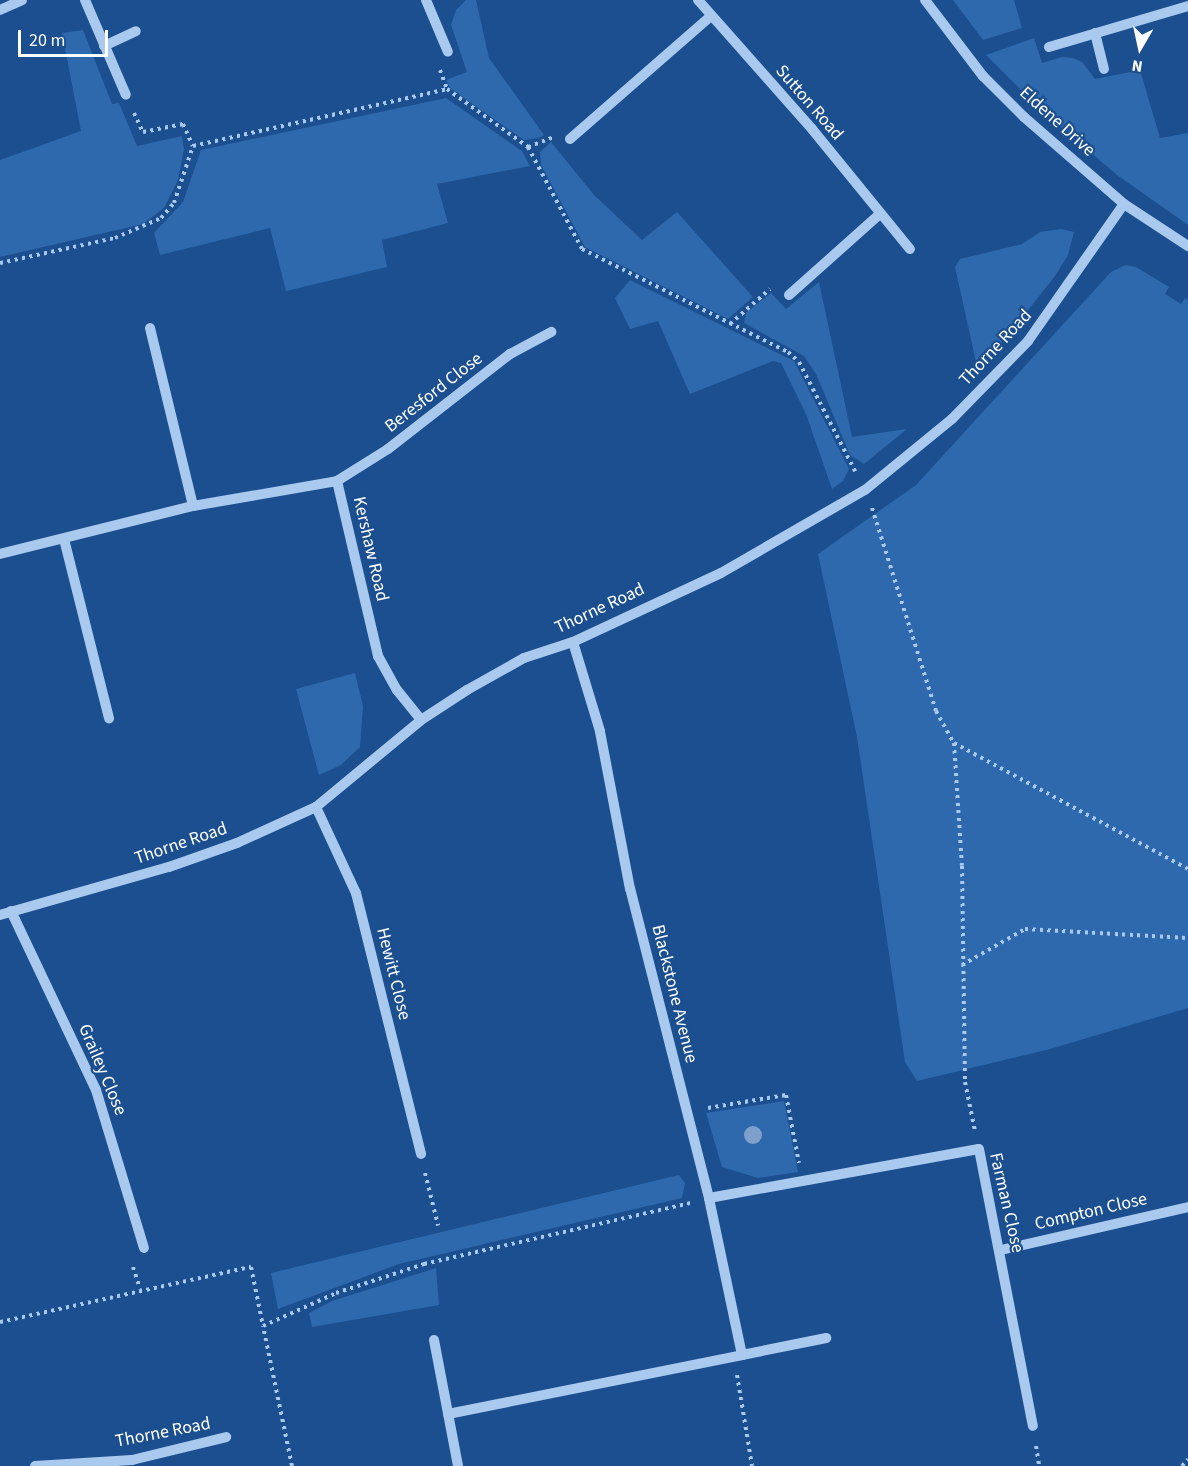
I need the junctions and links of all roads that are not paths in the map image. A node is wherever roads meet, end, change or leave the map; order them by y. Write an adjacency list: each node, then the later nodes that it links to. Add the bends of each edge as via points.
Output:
1 (22, 0): 7 (street)
2 (85, 0): 11 (street)
3 (698, 0): 8 (street, Sutton Road)
4 (925, 0): 17 (street, Eldene Drive, via 983,76)
5 (430, 1): 13 (street)
6 (1188, 6): 10 (street)
7 (0, 10)
8 (711, 16): 16 (street); 18 (street, Sutton Road, via 812,129)
9 (136, 31): 11 (street)
10 (1095, 33): 12 (street); 14 (street)
11 (104, 46): 15 (street)
12 (1049, 47)
13 (448, 52)
14 (1104, 69)
15 (126, 95)
16 (570, 139)
17 (1124, 204): 19 (street, Eldene Drive); 28 (street, Thorne Road, via 1028,340 952,419 865,490 721,573)
18 (880, 214): 20 (street, Sutton Road); 21 (street)
19 (1188, 246)
20 (910, 249)
21 (789, 295)
22 (150, 328): 25 (street)
23 (551, 332): 24 (street, Beresford Close, via 510,354 388,449)
24 (337, 481): 25 (street, Kershaw Road); 30 (street, Kershaw Road, via 378,656 397,690)
25 (193, 506): 26 (street, Kershaw Road)
26 (64, 539): 27 (street, Kershaw Road); 29 (street)
27 (0, 554)
28 (573, 642): 30 (street, Thorne Road, via 524,658); 34 (street, Blackstone Avenue, via 600,731 630,889)
29 (109, 718)
30 (421, 720): 31 (street, Thorne Road)
31 (316, 807): 32 (street, Thorne Road, via 237,843 169,867); 33 (street, Hewitt Close, via 356,892)
32 (6, 913): 36 (street, Grailey Close, via 96,1090)
33 (421, 1154)
34 (709, 1198): 37 (street, Farman Close, via 979,1149); 40 (street, Blackstone Avenue)
35 (1188, 1207): 37 (street, Compton Close)
36 (144, 1248)
37 (1001, 1250): 42 (street, Farman Close)
38 (826, 1338): 40 (street)
39 (434, 1340): 41 (street)
40 (738, 1356): 41 (street)
41 (448, 1414): 45 (street)
42 (1033, 1426)
43 (226, 1437): 44 (street, Thorne Road, via 132,1460)
44 (35, 1466)
45 (458, 1466)

